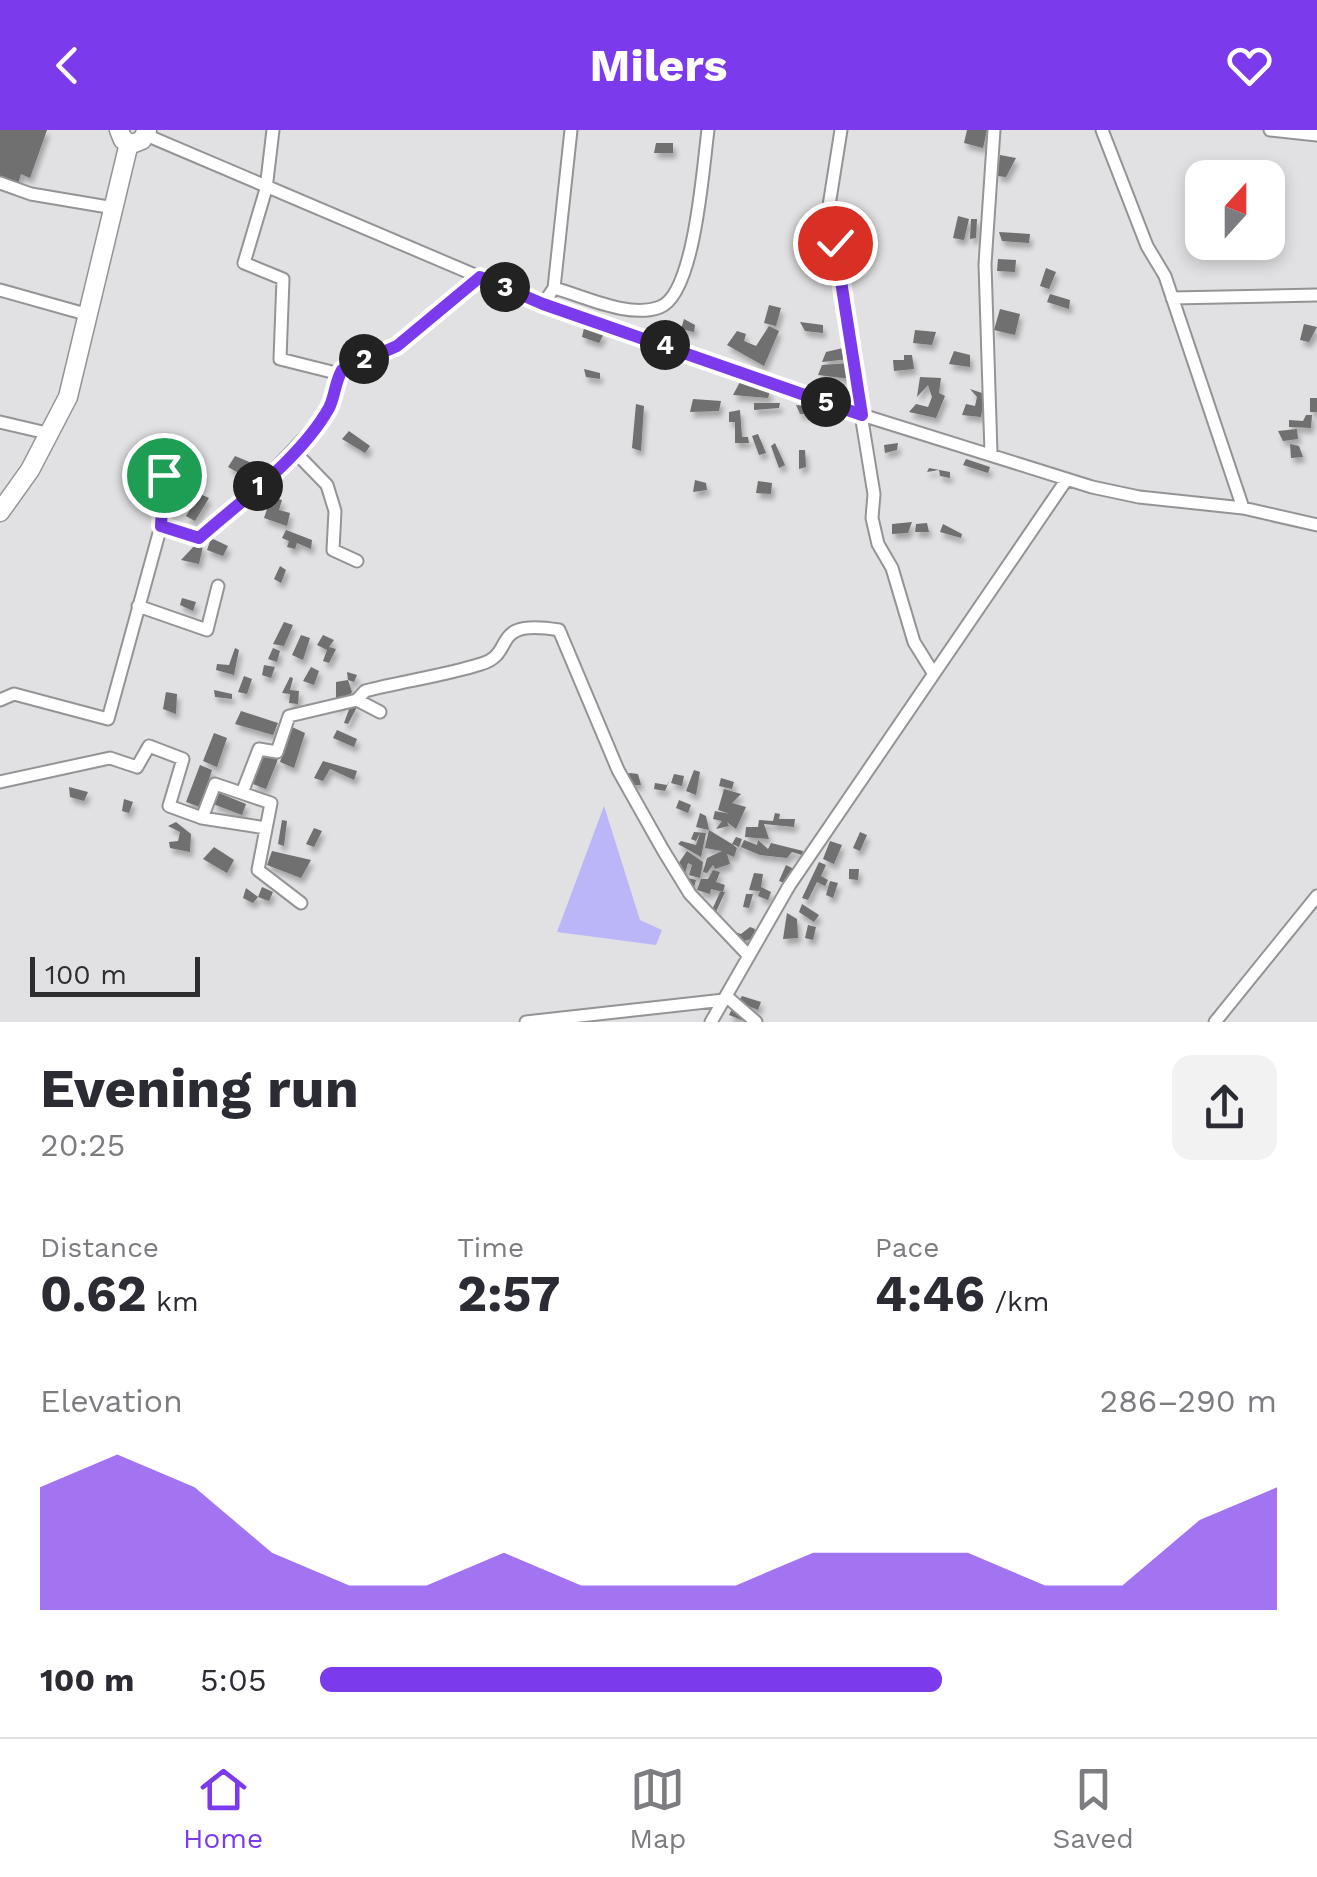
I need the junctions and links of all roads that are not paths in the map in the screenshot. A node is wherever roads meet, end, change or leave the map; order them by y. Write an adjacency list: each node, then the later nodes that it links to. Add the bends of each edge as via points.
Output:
1 (272, 130): 11 (street)
2 (571, 130): 14 (street)
3 (708, 130): 14 (street, via 697,219 674,298 662,307 631,308)
4 (842, 130): 21 (street, via 828,212)
5 (994, 130): 25 (street, via 986,264)
6 (1102, 130): 17 (street)
7 (1270, 130): 8 (street)
8 (1311, 133)
9 (135, 135): 11 (street); 12 (main road)
10 (0, 183): 12 (street)
11 (266, 189): 13 (street); 20 (street, via 244,263 284,279 280,359)
12 (114, 208): 19 (main road)
13 (480, 277): 18 (street); 20 (street, via 397,346 349,364)
14 (554, 288): 18 (street)
15 (0, 290): 19 (street)
16 (1317, 295): 17 (street)
17 (1172, 298): 28 (street)
18 (543, 304): 21 (street)
19 (89, 315): 23 (main road)
20 (340, 374): 24 (street, via 329,408)
21 (862, 415): 25 (street); 35 (street, via 878,544)
22 (0, 422): 23 (street)
23 (51, 434): 29 (main road)
24 (293, 450): 31 (street, via 199,538); 32 (street, via 327,486 335,511 333,550)
25 (991, 453): 27 (street)
26 (164, 475): 31 (street)
27 (1067, 479): 28 (street, via 1139,497); 35 (street)
28 (1243, 508): 30 (street)
29 (0, 511)
30 (1317, 525)
31 (161, 526): 34 (street)
32 (357, 561)
33 (218, 586): 34 (street, via 207,630)
34 (138, 606): 36 (street, via 108,719 14,694)
35 (932, 672): 45 (street)
36 (0, 700)
37 (357, 700): 38 (street); 40 (street, via 289,716 277,752 258,749); 45 (street, via 365,691 487,663 517,628 559,630 618,770 662,850 690,894)
38 (380, 712)
39 (0, 782): 41 (street, via 110,758 138,768 149,746 183,759 169,806)
40 (242, 793): 41 (street, via 215,784); 42 (street, via 271,803)
41 (202, 818): 42 (street)
42 (266, 828): 44 (street, via 258,870)
43 (1317, 896): 50 (street)
44 (300, 903)
45 (749, 956): 46 (street)
46 (725, 998): 47 (street); 48 (street); 49 (street)
47 (526, 1022)
48 (711, 1022)
49 (756, 1022)
50 (1215, 1022)

